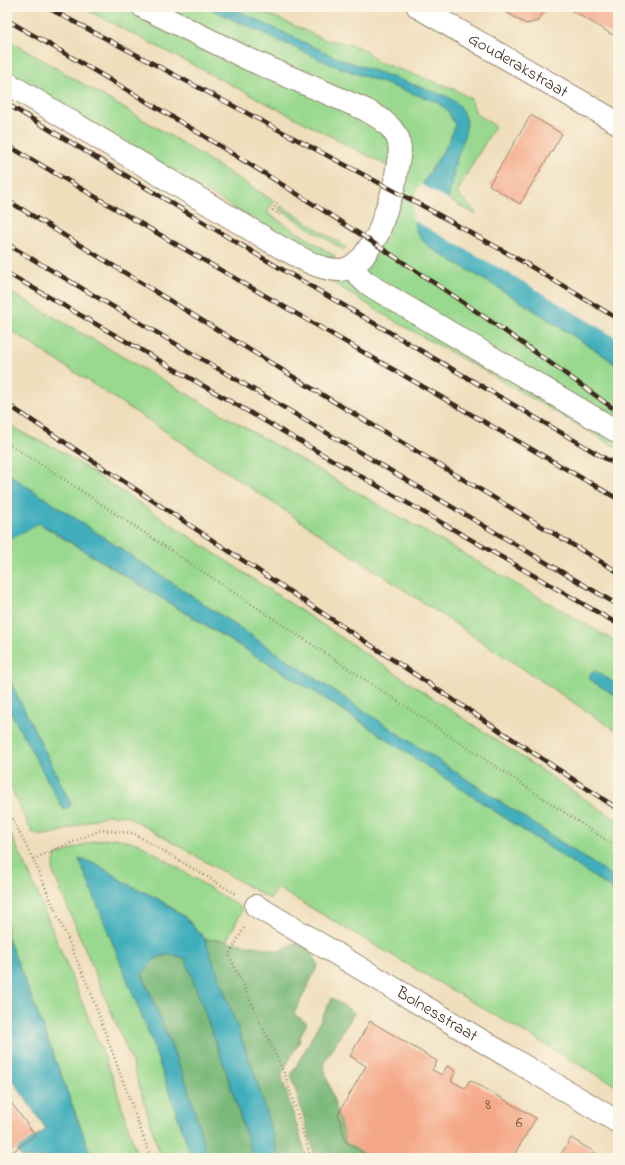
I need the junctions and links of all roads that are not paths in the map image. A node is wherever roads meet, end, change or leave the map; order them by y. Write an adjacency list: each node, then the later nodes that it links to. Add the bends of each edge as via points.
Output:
1 (143, 7): 5 (street, via 255,62 366,110 391,128 398,138 400,150 394,187 378,234 363,257)
2 (426, 9): 4 (street, Gouderakstraat)
3 (7, 83): 5 (street, via 280,247 329,269 341,270)
4 (618, 124)
5 (351, 267): 6 (street, via 376,289)
6 (618, 432)
7 (256, 906): 8 (street, Bolnesstraat)
8 (618, 1122)

